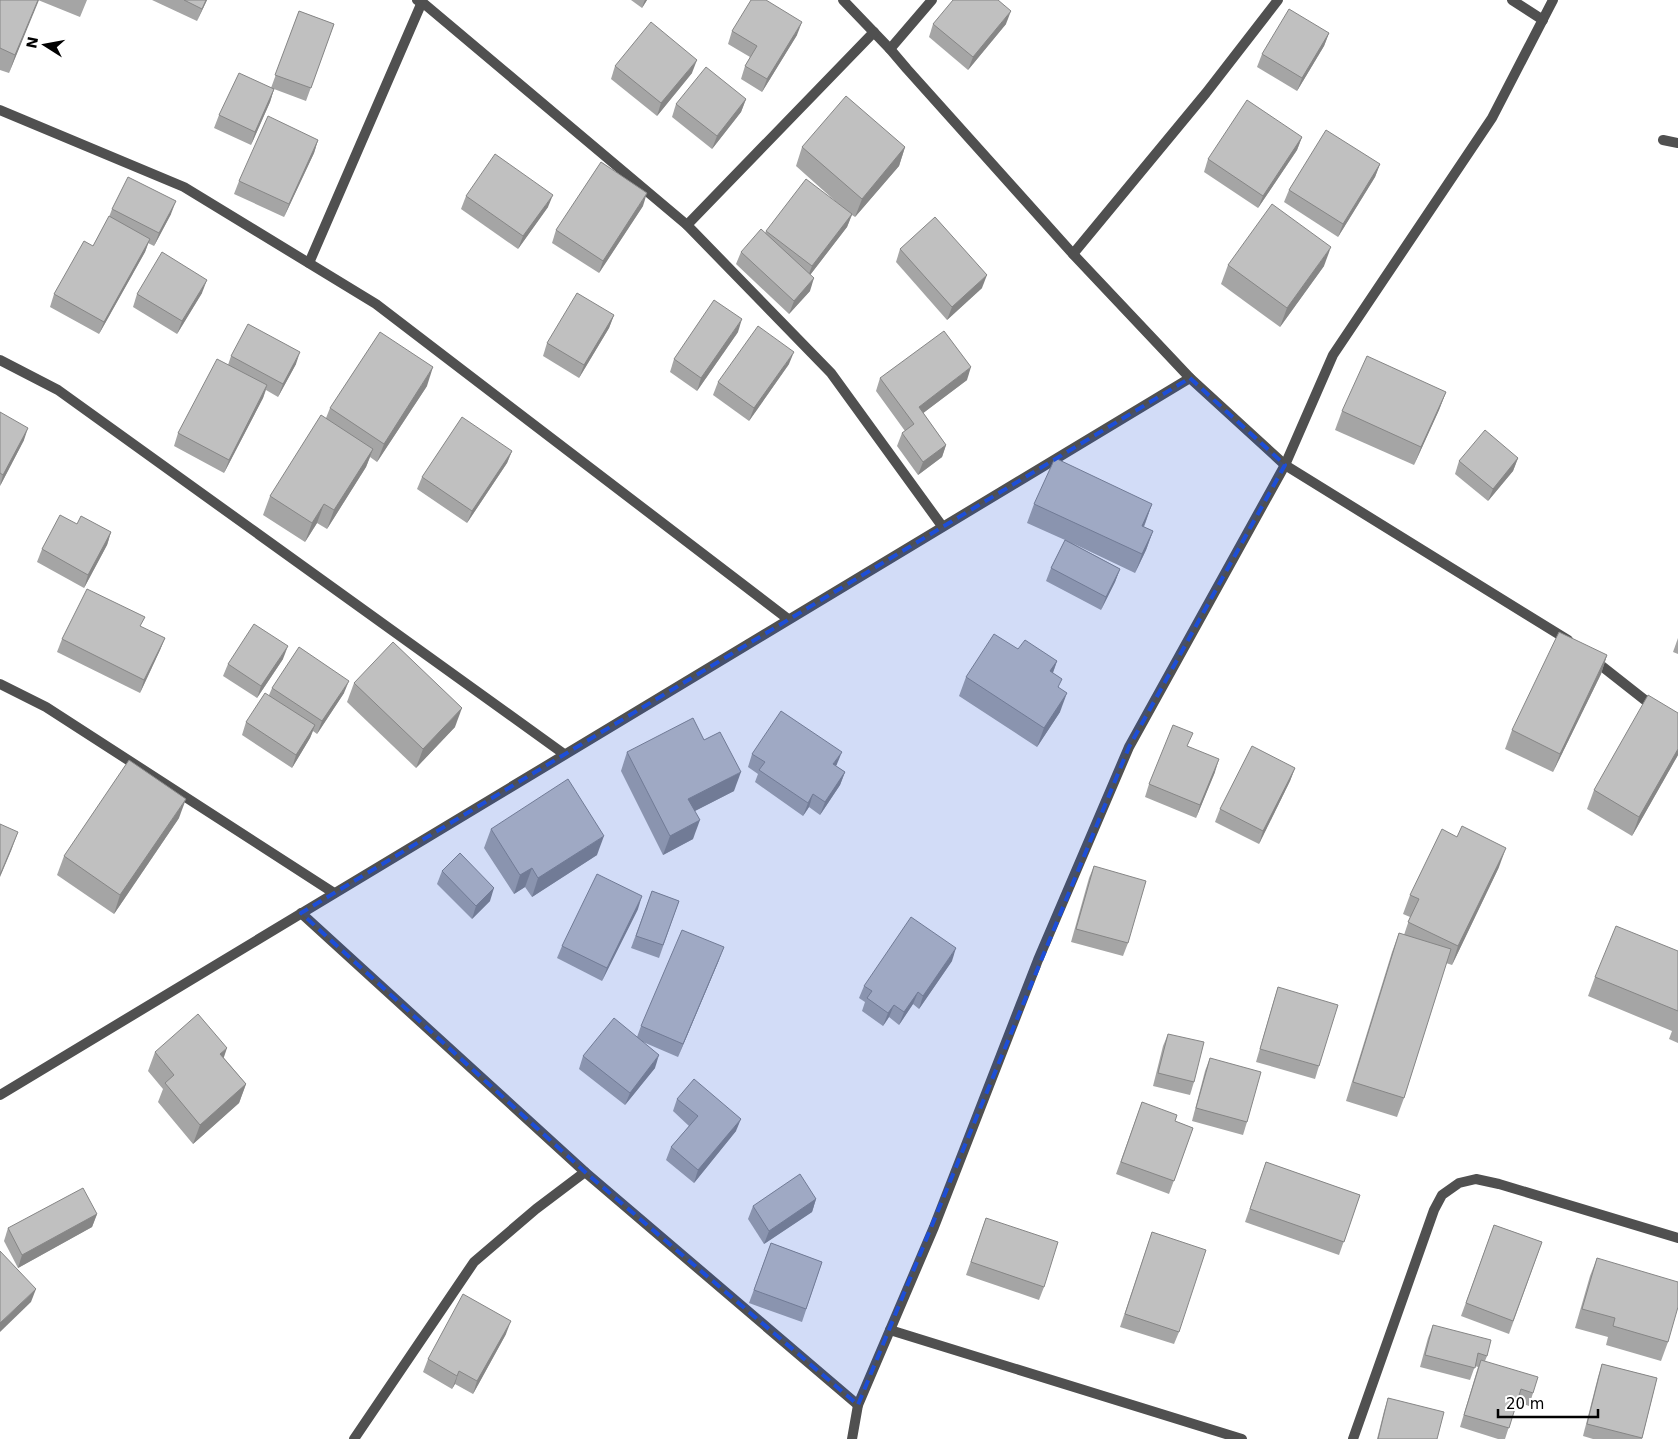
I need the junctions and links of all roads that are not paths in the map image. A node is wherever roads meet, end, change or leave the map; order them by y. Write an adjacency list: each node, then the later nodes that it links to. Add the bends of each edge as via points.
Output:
1 (843, 0): 8 (street)
2 (932, 0): 9 (street)
3 (1278, 0): 14 (street)
4 (1512, 0): 7 (street)
5 (1553, 0): 7 (street)
6 (420, 1): 13 (street); 15 (street)
7 (1543, 20): 18 (street, via 1492,118 1333,355)
8 (874, 32): 9 (street); 13 (street)
9 (890, 49): 14 (street)
10 (0, 110): 15 (street, via 184,187)
11 (1663, 140): 12 (street)
12 (1678, 143)
13 (688, 225): 19 (street, via 831,373)
14 (1073, 254): 17 (street)
15 (309, 263): 20 (street, via 376,304)
16 (0, 360): 23 (street, via 58,390)
17 (1190, 378): 18 (street); 19 (street)
18 (1285, 465): 22 (street, via 1560,634); 29 (street, via 1129,747 1038,960 934,1227)
19 (942, 526): 20 (street)
20 (788, 619): 23 (street)
21 (0, 684): 24 (street, via 46,707)
22 (1662, 713)
23 (564, 754): 24 (street)
24 (334, 893): 25 (street)
25 (301, 913): 26 (street); 27 (street)
26 (0, 1094)
27 (586, 1172): 30 (street); 31 (street, via 474,1262)
28 (1678, 1238): 34 (street, via 1499,1184 1476,1179 1459,1183 1442,1195 1434,1210)
29 (890, 1330): 30 (street); 33 (street)
30 (858, 1405): 32 (street)
31 (354, 1439)
32 (852, 1439)
33 (1242, 1439)
34 (1353, 1439)

